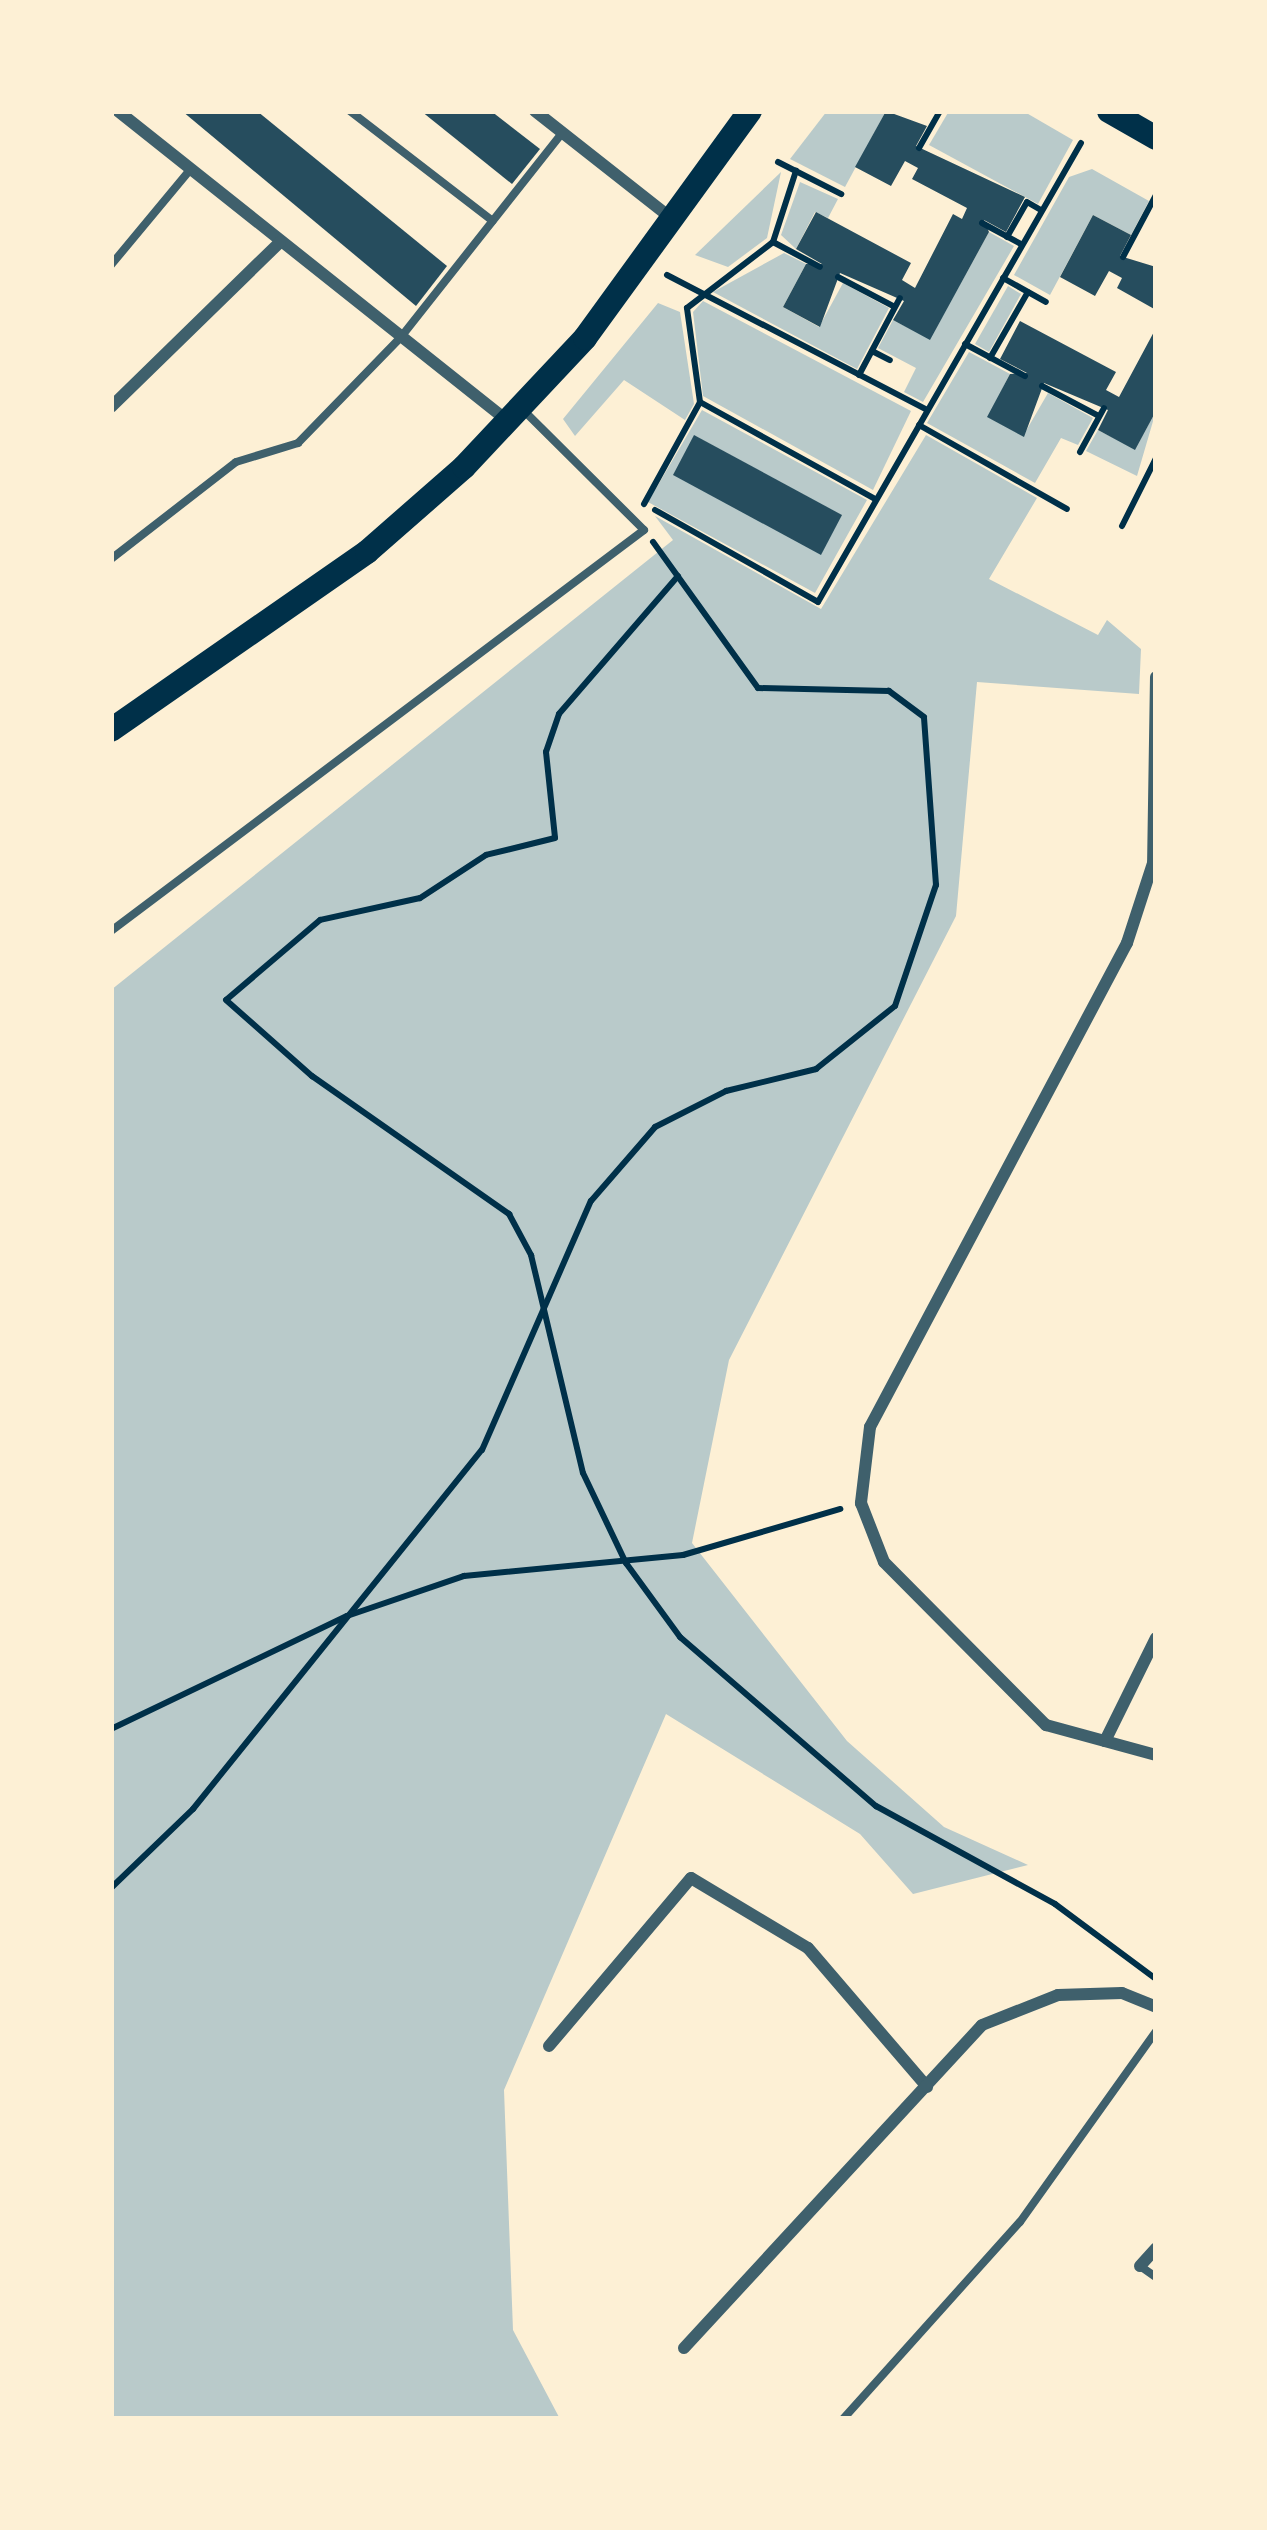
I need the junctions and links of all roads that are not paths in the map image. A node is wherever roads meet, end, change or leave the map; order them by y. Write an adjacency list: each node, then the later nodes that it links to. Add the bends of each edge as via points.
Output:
1 (118, 111): 8 (street)
2 (350, 111): 10 (lane)
3 (535, 111): 6 (street)
4 (751, 111): 9 (main road)
5 (1108, 111): 7 (main road)
6 (562, 133): 9 (street); 10 (lane)
7 (1156, 139)
8 (190, 170): 11 (street); 12 (lane)
9 (673, 220): 15 (main road)
10 (493, 221): 13 (lane)
11 (280, 242): 13 (street); 14 (street)
12 (111, 265)
13 (400, 337): 15 (street); 16 (lane, via 298,442 236,462)
14 (111, 407)
15 (516, 416): 18 (main road, via 368,552); 19 (lane, via 644,530)
16 (111, 559)
17 (1155, 677): 21 (street, via 1153,863 1127,943 870,1427 861,1503 884,1562 1022,1703 1046,1725)
18 (111, 730)
19 (111, 931)
20 (1156, 1638): 21 (street)
21 (1105, 1741): 22 (street)
22 (1156, 1755)
23 (1156, 2007): 26 (street, via 1123,1993 1058,1995 982,2025)
24 (1156, 2031): 31 (lane, via 1020,2222)
25 (549, 2046): 26 (street, via 691,1878 808,1948)
26 (927, 2087): 30 (street)
27 (1156, 2248): 28 (street)
28 (1139, 2266): 29 (lane)
29 (1156, 2277)
30 (684, 2348)
31 (843, 2419)

